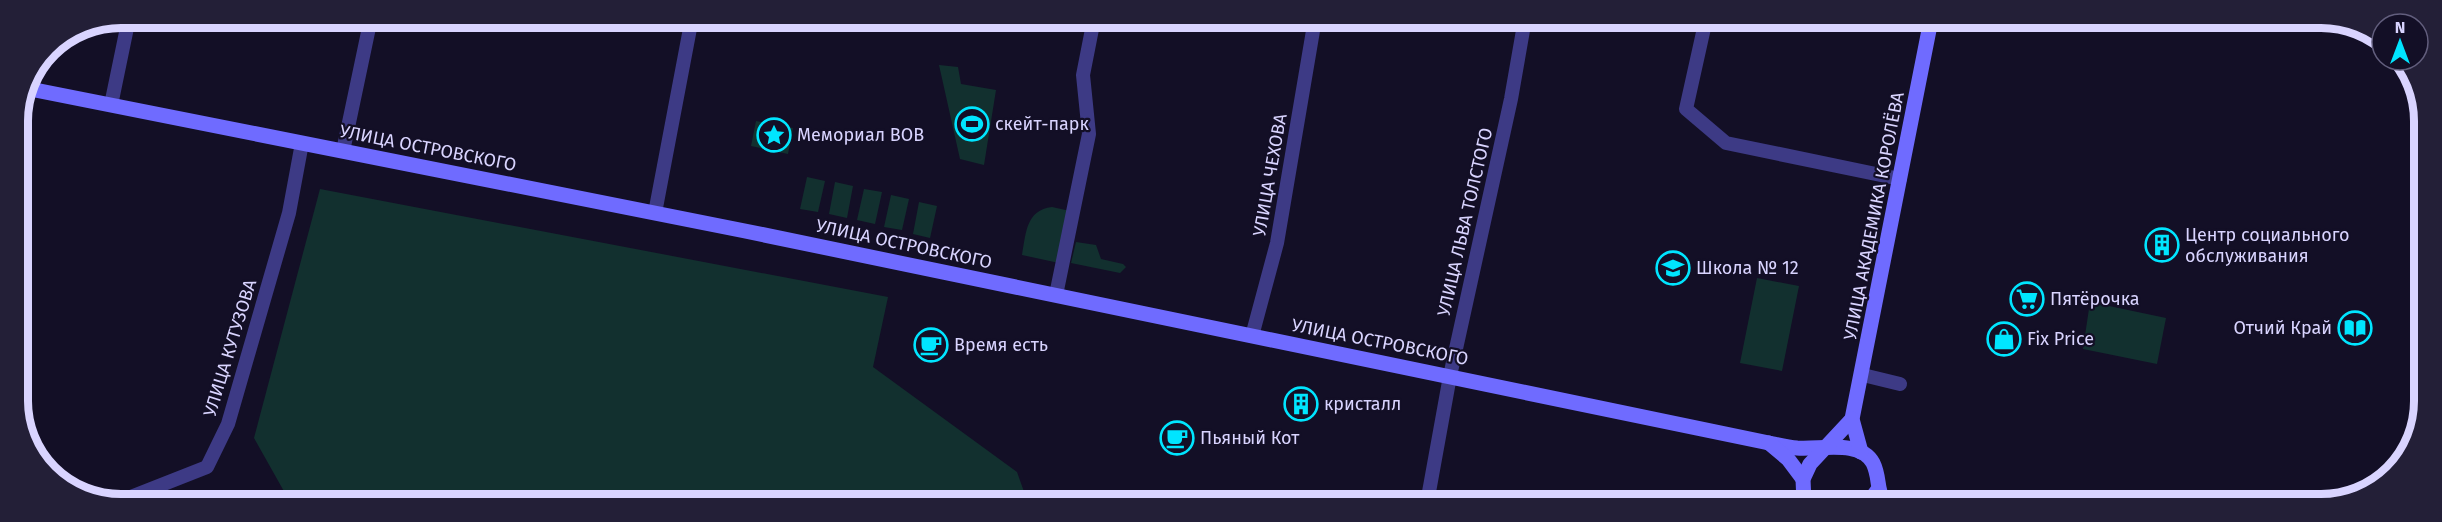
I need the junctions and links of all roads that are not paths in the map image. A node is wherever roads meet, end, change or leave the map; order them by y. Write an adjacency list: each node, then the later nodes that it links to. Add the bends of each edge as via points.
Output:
1 (127, 28): 10 (street)
2 (369, 28): 12 (street)
3 (690, 28): 14 (street)
4 (1092, 28): 15 (street, via 1083,75 1089,134)
5 (1313, 28): 16 (street, УЛИЦА ЧЕХОВА, via 1277,243)
6 (1523, 28): 18 (street, УЛИЦА ЛЬВА ТОЛСТОГО)
7 (1704, 28): 13 (street, via 1686,109 1726,142)
8 (1929, 28): 13 (street, УЛИЦА АКАДЕМИКА КОРОЛЁВА)
9 (35, 90): 10 (street, УЛИЦА ОСТРОВСКОГО)
10 (111, 105): 11 (street, УЛИЦА ОСТРОВСКОГО)
11 (302, 143): 12 (street, УЛИЦА ОСТРОВСКОГО); 25 (street, УЛИЦА КУТУЗОВА, via 289,213 231,413 207,467)
12 (344, 151): 14 (street, УЛИЦА ОСТРОВСКОГО)
13 (1900, 179): 17 (street, УЛИЦА АКАДЕМИКА КОРОЛЁВА)
14 (655, 213): 15 (street, УЛИЦА ОСТРОВСКОГО)
15 (1056, 295): 16 (street, УЛИЦА ОСТРОВСКОГО)
16 (1252, 336): 18 (street, УЛИЦА ОСТРОВСКОГО)
17 (1863, 375): 19 (street); 20 (street, УЛИЦА АКАДЕМИКА КОРОЛЁВА)
18 (1450, 376): 21 (street, УЛИЦА ОСТРОВСКОГО); 26 (street, УЛИЦА ЛЬВА ТОЛСТОГО)
19 (1900, 384)
20 (1852, 419): 22 (street); 23 (street)
21 (1769, 443): 22 (street, УЛИЦА ОСТРОВСКОГО); 24 (street)
22 (1825, 449): 23 (street, УЛИЦА ОСТРОВСКОГО); 24 (street, via 1810,464)
23 (1861, 452): 28 (street, via 1872,461 1878,475)
24 (1803, 479): 27 (street)
25 (138, 494)
26 (1429, 494)
27 (1806, 494)
28 (1876, 494)

